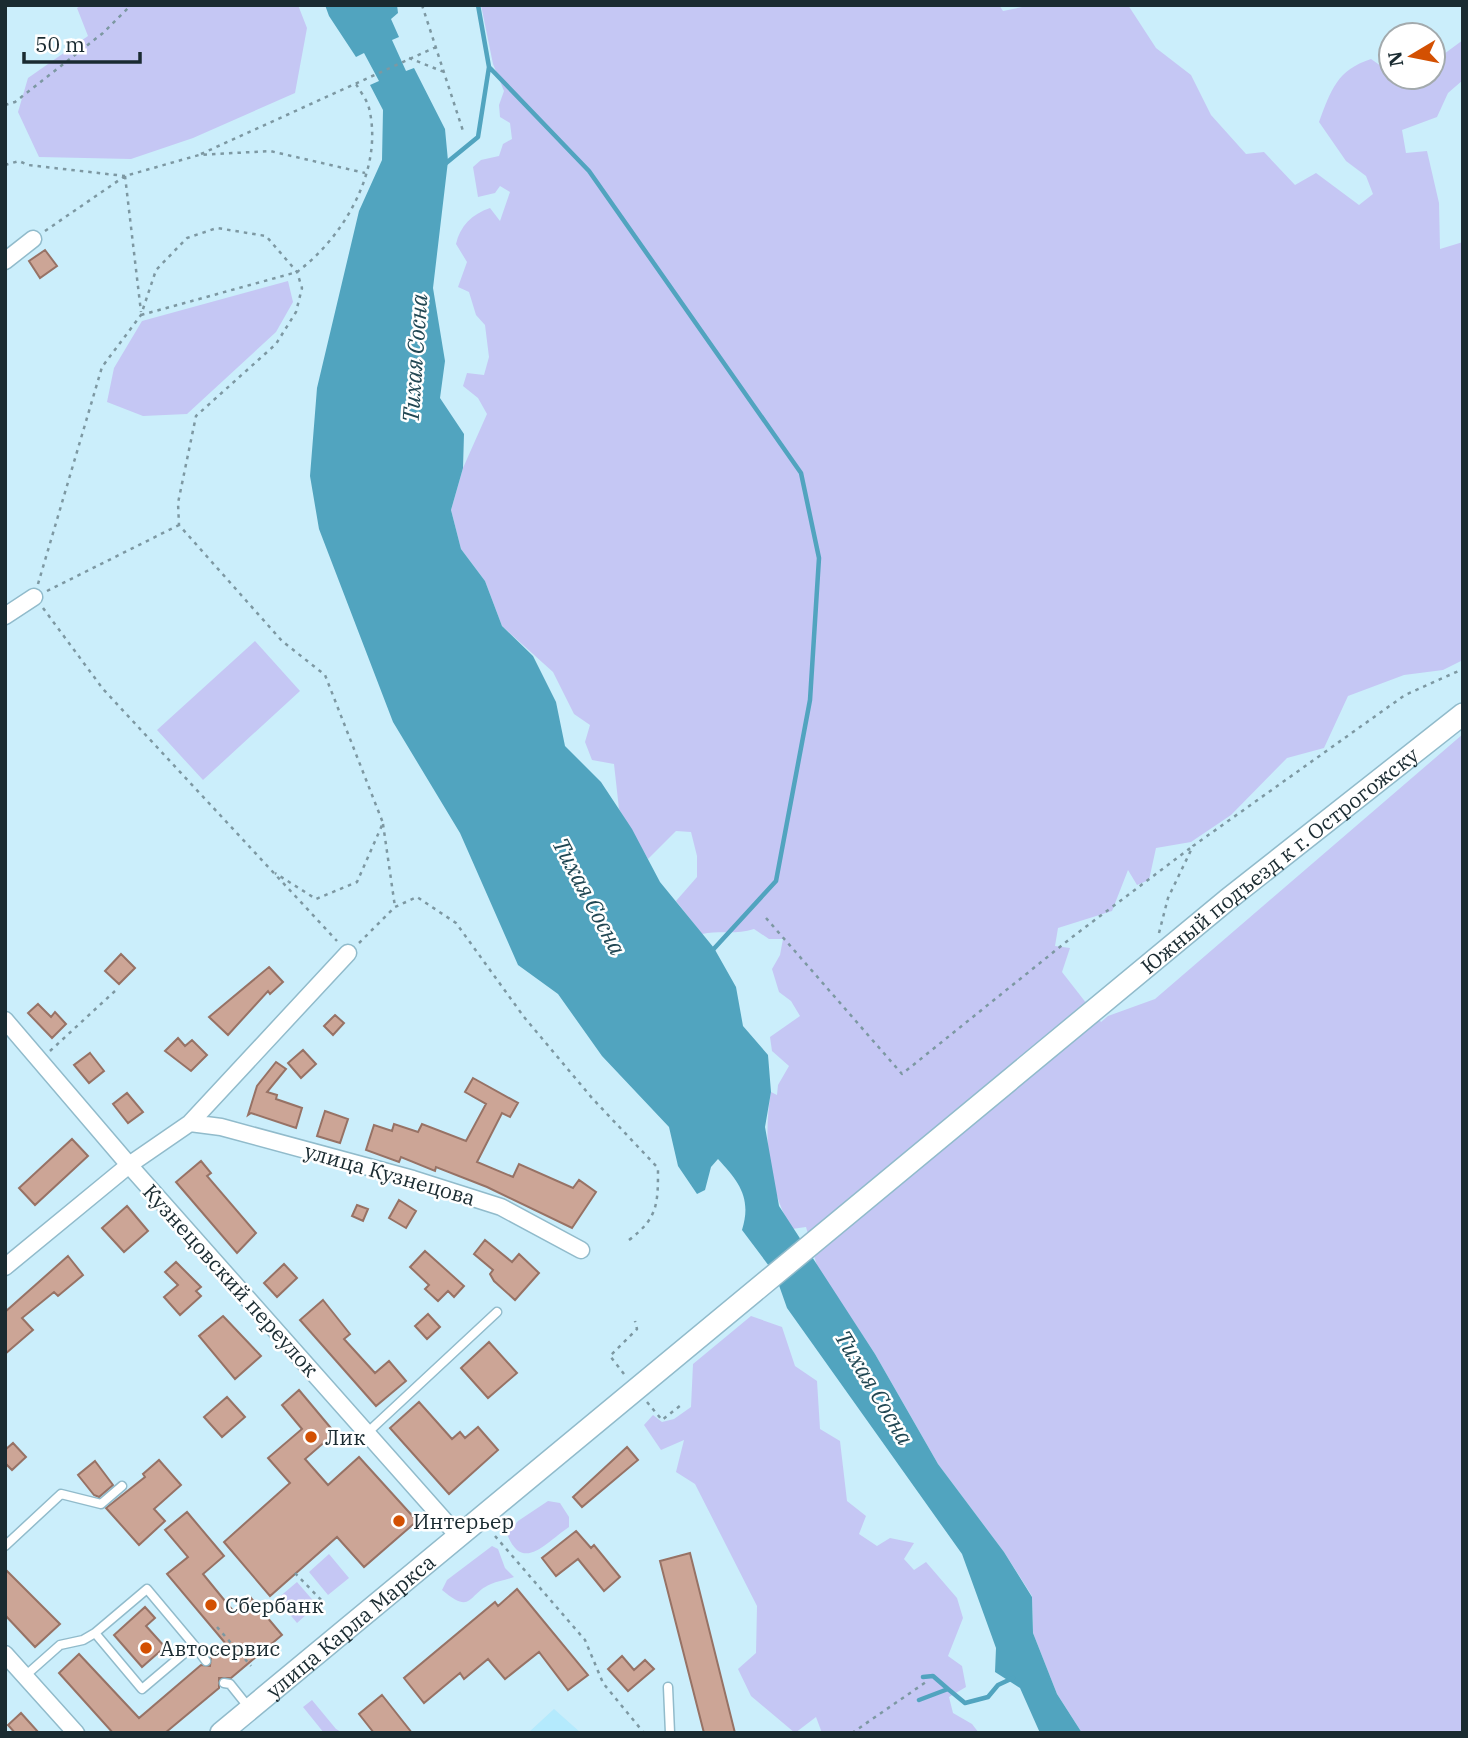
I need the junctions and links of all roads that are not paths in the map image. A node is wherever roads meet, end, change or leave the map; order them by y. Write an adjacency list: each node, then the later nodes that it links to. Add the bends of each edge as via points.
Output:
1 (33, 239): 2 (street)
2 (5, 261)
3 (34, 597): 4 (street)
4 (5, 616)
5 (1463, 714): 13 (main road, Южный подъезд к г. Острогожску, via 1304,838)
6 (348, 953): 8 (street)
7 (5, 1020): 9 (street, Кузнецовский переулок)
8 (190, 1124): 9 (street); 10 (street, улица Кузнецова, via 221,1127 502,1207)
9 (129, 1165): 11 (street); 14 (street, Кузнецовский переулок)
10 (581, 1250)
11 (5, 1267)
12 (497, 1312): 14 (lane)
13 (638, 1387): 16 (main road, улица Карла Маркса)
14 (367, 1433): 16 (street, Кузнецовский переулок)
15 (122, 1486): 17 (lane, via 101,1504 61,1494)
16 (459, 1537): 25 (main road, улица Карла Маркса)
17 (5, 1546)
18 (95, 1633): 19 (lane, via 147,1589); 19 (lane, via 142,1689); 22 (lane, via 60,1645)
19 (194, 1645): 21 (lane)
20 (5, 1654): 22 (street)
21 (206, 1661)
22 (25, 1676): 26 (street)
23 (224, 1684): 25 (lane, via 230,1684)
24 (668, 1687): 28 (lane)
25 (250, 1709): 27 (main road, улица Карла Маркса)
26 (76, 1733)
27 (221, 1733)
28 (670, 1733)

